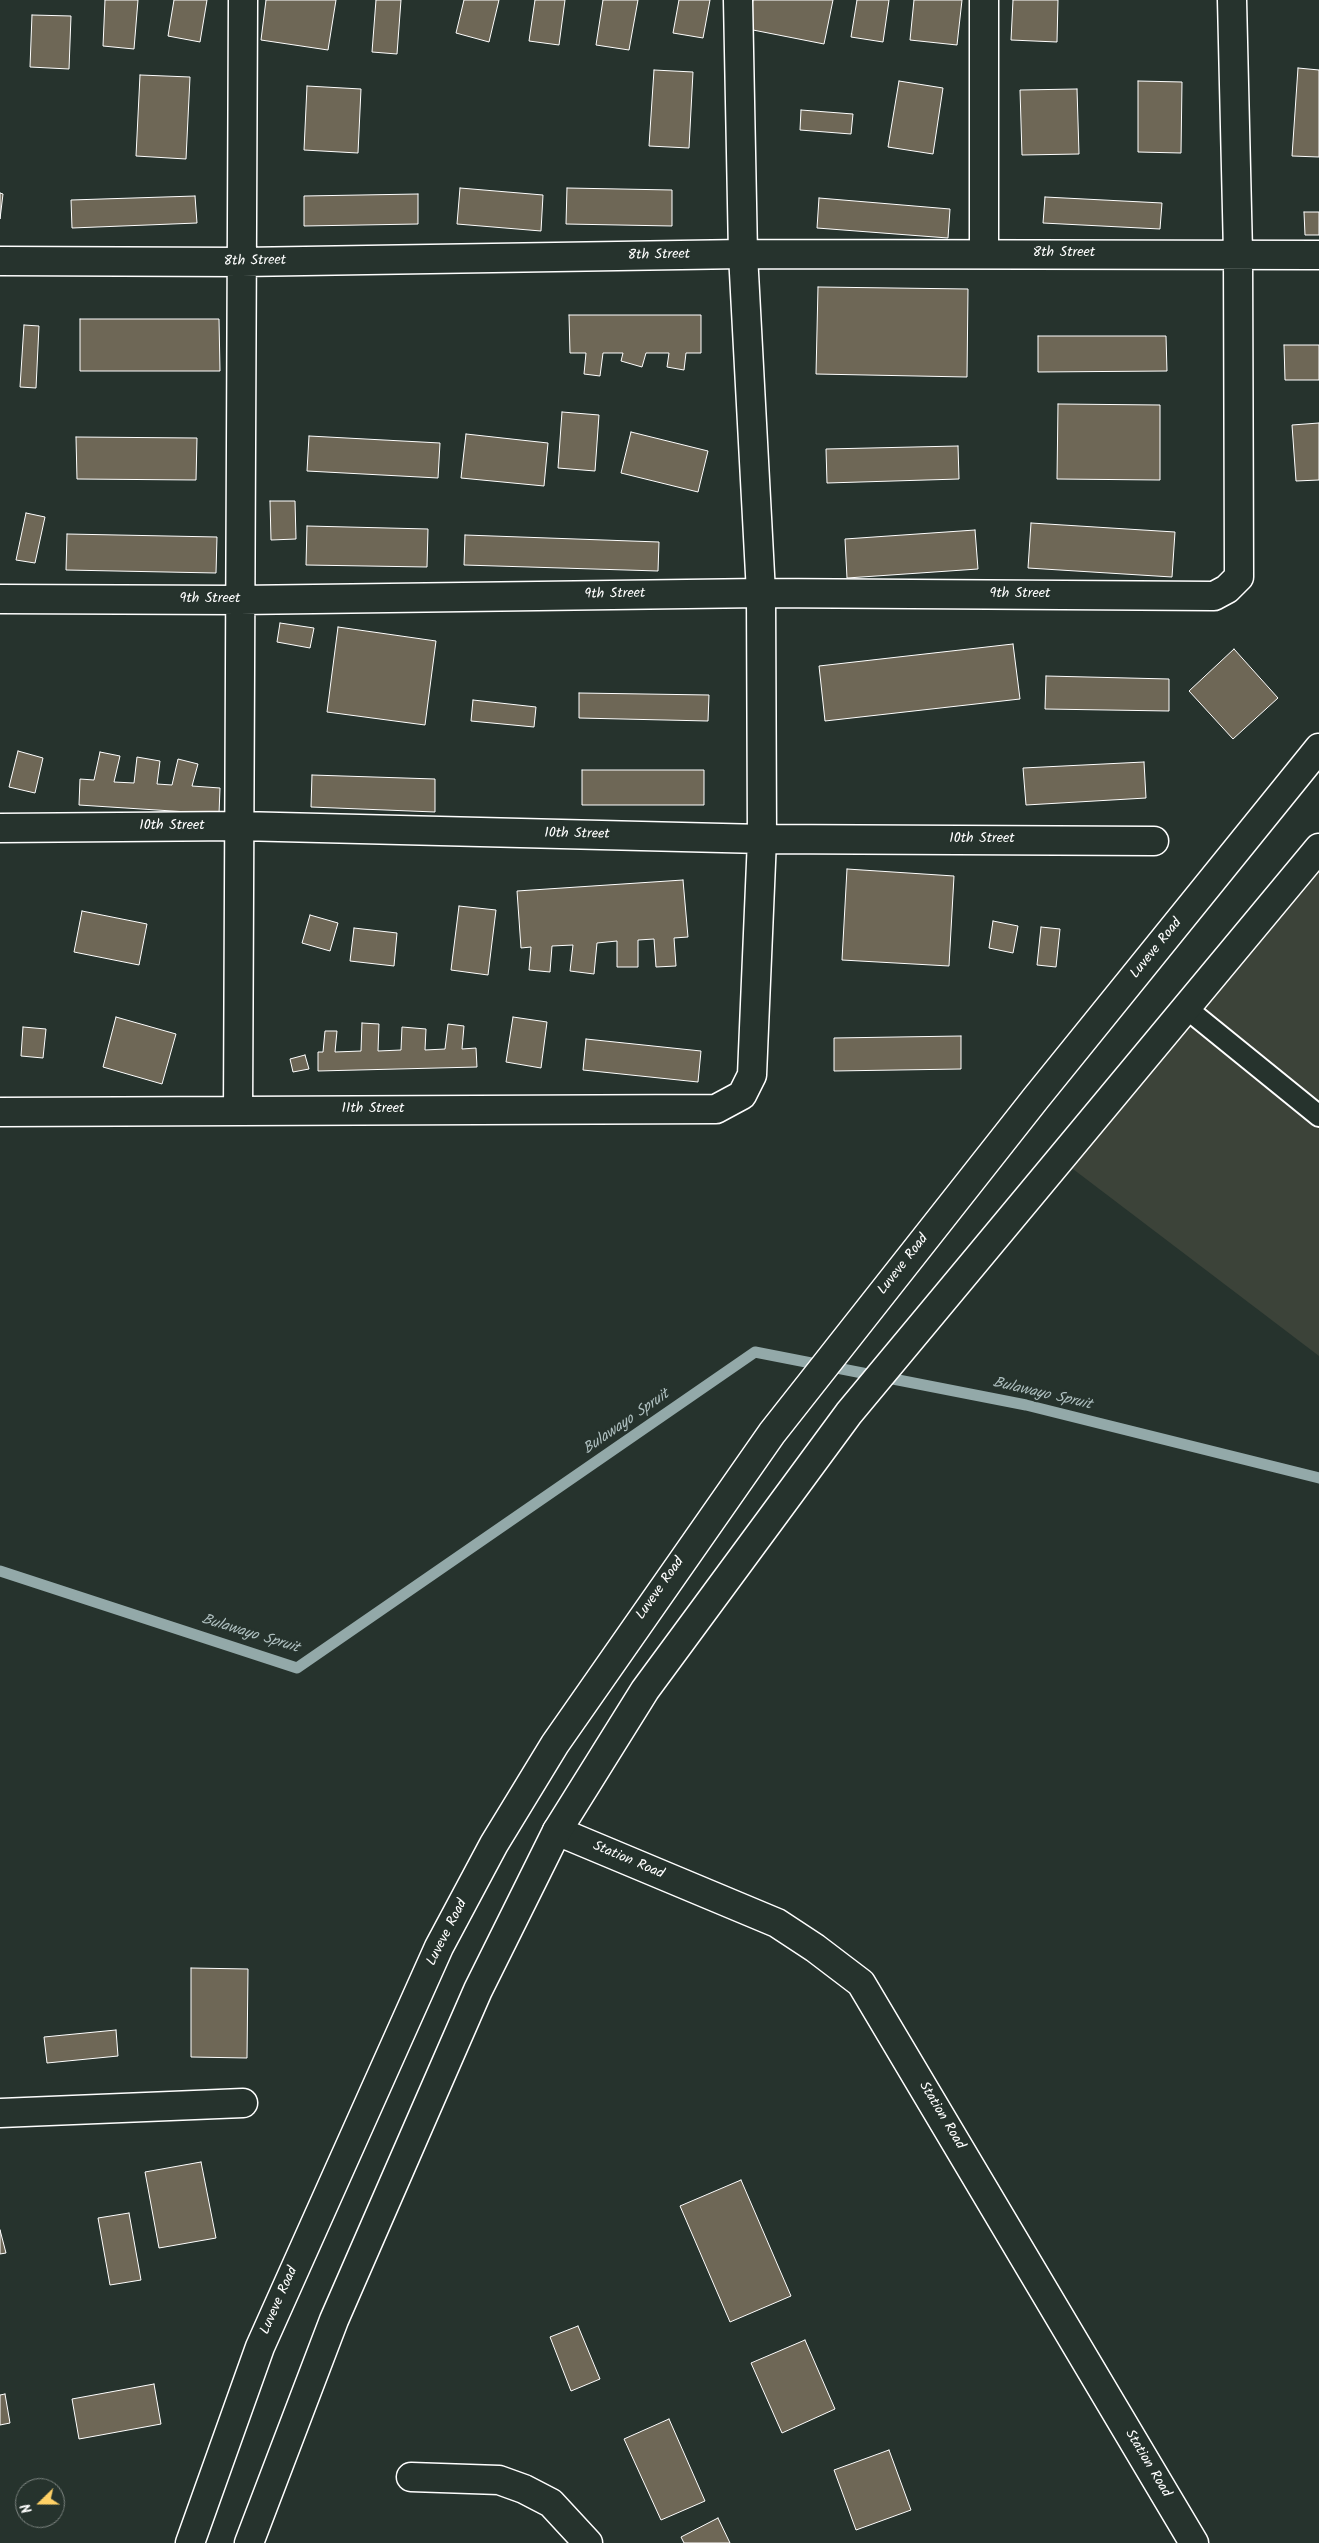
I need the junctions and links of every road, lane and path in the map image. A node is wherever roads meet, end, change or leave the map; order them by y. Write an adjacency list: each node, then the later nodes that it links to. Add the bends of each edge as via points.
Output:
1 (243, 0): 10 (street)
2 (738, 0): 5 (street)
3 (984, 0): 6 (street)
4 (1232, 0): 7 (street)
5 (743, 254): 6 (street, 8th Street); 10 (street, 8th Street); 11 (street)
6 (984, 254): 7 (street, 8th Street)
7 (1238, 254): 8 (street, 8th Street); 11 (street, 9th Street, via 1239,577 1227,589 1214,596)
8 (1319, 255)
9 (0, 261): 10 (street, 8th Street)
10 (242, 262): 13 (street)
11 (760, 593): 13 (street, 9th Street); 17 (street)
12 (0, 600): 13 (street, 9th Street)
13 (240, 600): 15 (street)
14 (1319, 748): 28 (street, Luveve Road, via 772,1433 555,1744 494,1844 411,2009 264,2338)
15 (239, 826): 16 (street, 10th Street); 17 (street, 10th Street); 21 (street)
16 (0, 828)
17 (762, 839): 18 (street, 10th Street); 21 (street, 11th Street, via 752,1075 742,1094 716,1108)
18 (1154, 841)
19 (1319, 848): 20 (street)
20 (1186, 1008): 23 (lane); 24 (street, via 849,1413 645,1690)
21 (238, 1111): 22 (street, 11th Street)
22 (0, 1112)
23 (1319, 1116)
24 (557, 1831): 29 (street, via 478,1990 334,2320); 31 (street, Station Road, via 778,1923 861,1983)
25 (243, 2103): 26 (street)
26 (0, 2113)
27 (411, 2477): 30 (street, via 498,2480 524,2489 551,2503)
28 (190, 2543)
29 (249, 2543)
30 (588, 2543)
31 (1194, 2543)

